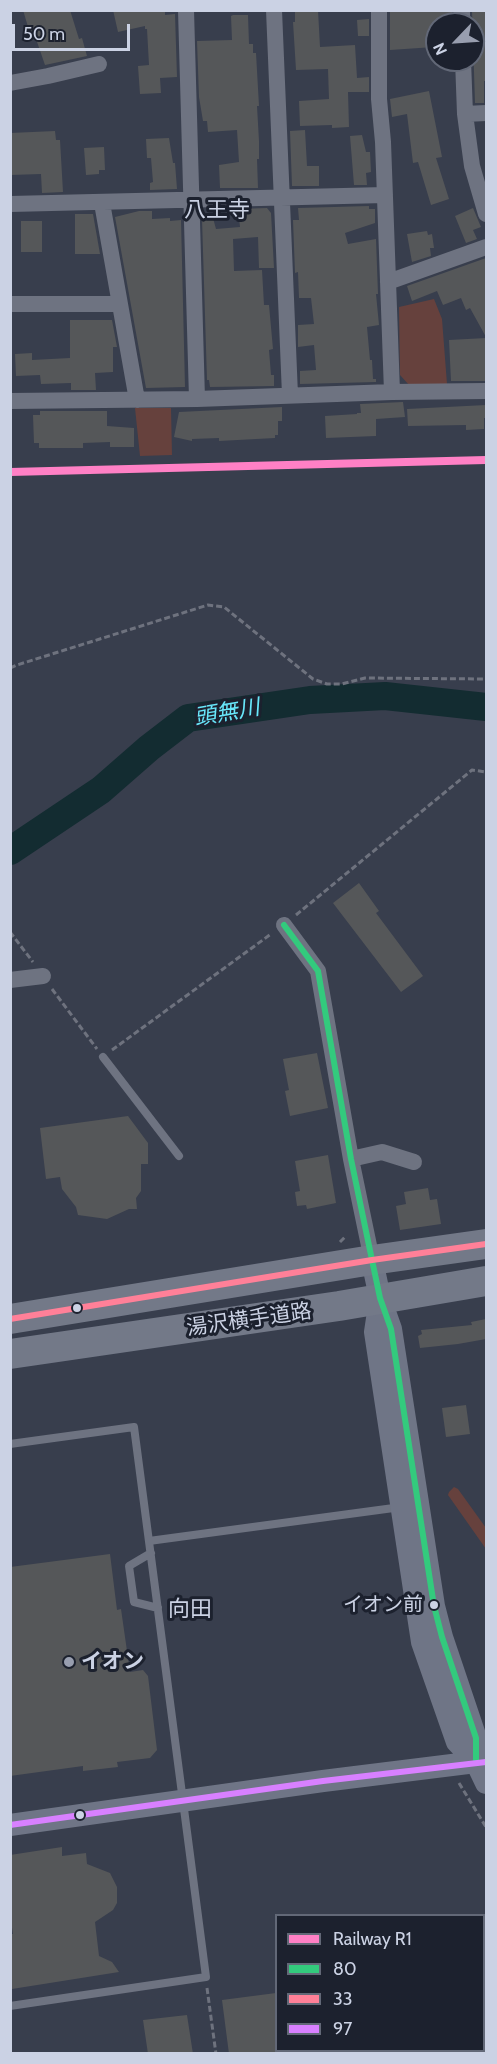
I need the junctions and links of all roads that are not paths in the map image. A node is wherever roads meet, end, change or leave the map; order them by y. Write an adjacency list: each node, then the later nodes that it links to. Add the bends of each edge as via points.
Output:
1 (186, 10): 11 (street)
2 (274, 10): 10 (street)
3 (380, 10): 9 (street, via 379,99)
4 (99, 64): 6 (street)
5 (463, 72): 8 (street)
6 (10, 83)
7 (486, 113): 8 (street)
8 (465, 114): 14 (street, via 472,166)
9 (385, 195): 10 (street); 16 (street)
10 (283, 199): 11 (street); 21 (street)
11 (193, 200): 12 (street); 22 (street)
12 (102, 203): 13 (street); 18 (street)
13 (10, 204)
14 (486, 214)
15 (486, 247): 16 (street)
16 (388, 282): 20 (street)
17 (10, 304): 18 (street)
18 (120, 304): 23 (street)
19 (486, 391): 20 (street)
20 (392, 392): 21 (street)
21 (290, 395): 22 (street)
22 (196, 399): 23 (street)
23 (137, 400): 24 (street)
24 (10, 401)
25 (284, 925): 30 (street, via 318,971)
26 (43, 976): 27 (street)
27 (10, 980)
28 (103, 1057): 29 (lane)
29 (179, 1156)
30 (351, 1159): 31 (street, via 382,1152); 33 (street)
31 (414, 1162)
32 (486, 1244): 33 (highway, 湯沢横手道路)
33 (372, 1260): 35 (street); 36 (highway, 湯沢横手道路)
34 (486, 1281): 35 (highway, 湯沢横手道路)
35 (380, 1298): 37 (highway, 湯沢横手道路); 39 (street, via 375,1332); 43 (street, via 391,1329 434,1606)
36 (10, 1319)
37 (10, 1354)
38 (10, 1444): 40 (lane, via 134,1427)
39 (401, 1507): 40 (lane); 43 (street, via 422,1642 457,1742)
40 (149, 1541): 41 (lane)
41 (151, 1553): 42 (lane); 42 (lane, via 129,1566 134,1602)
42 (158, 1608): 45 (lane)
43 (481, 1762): 44 (street); 45 (street)
44 (486, 1783)
45 (182, 1800): 46 (street); 47 (lane, via 206,1977)
46 (10, 1825)
47 (10, 2006)

